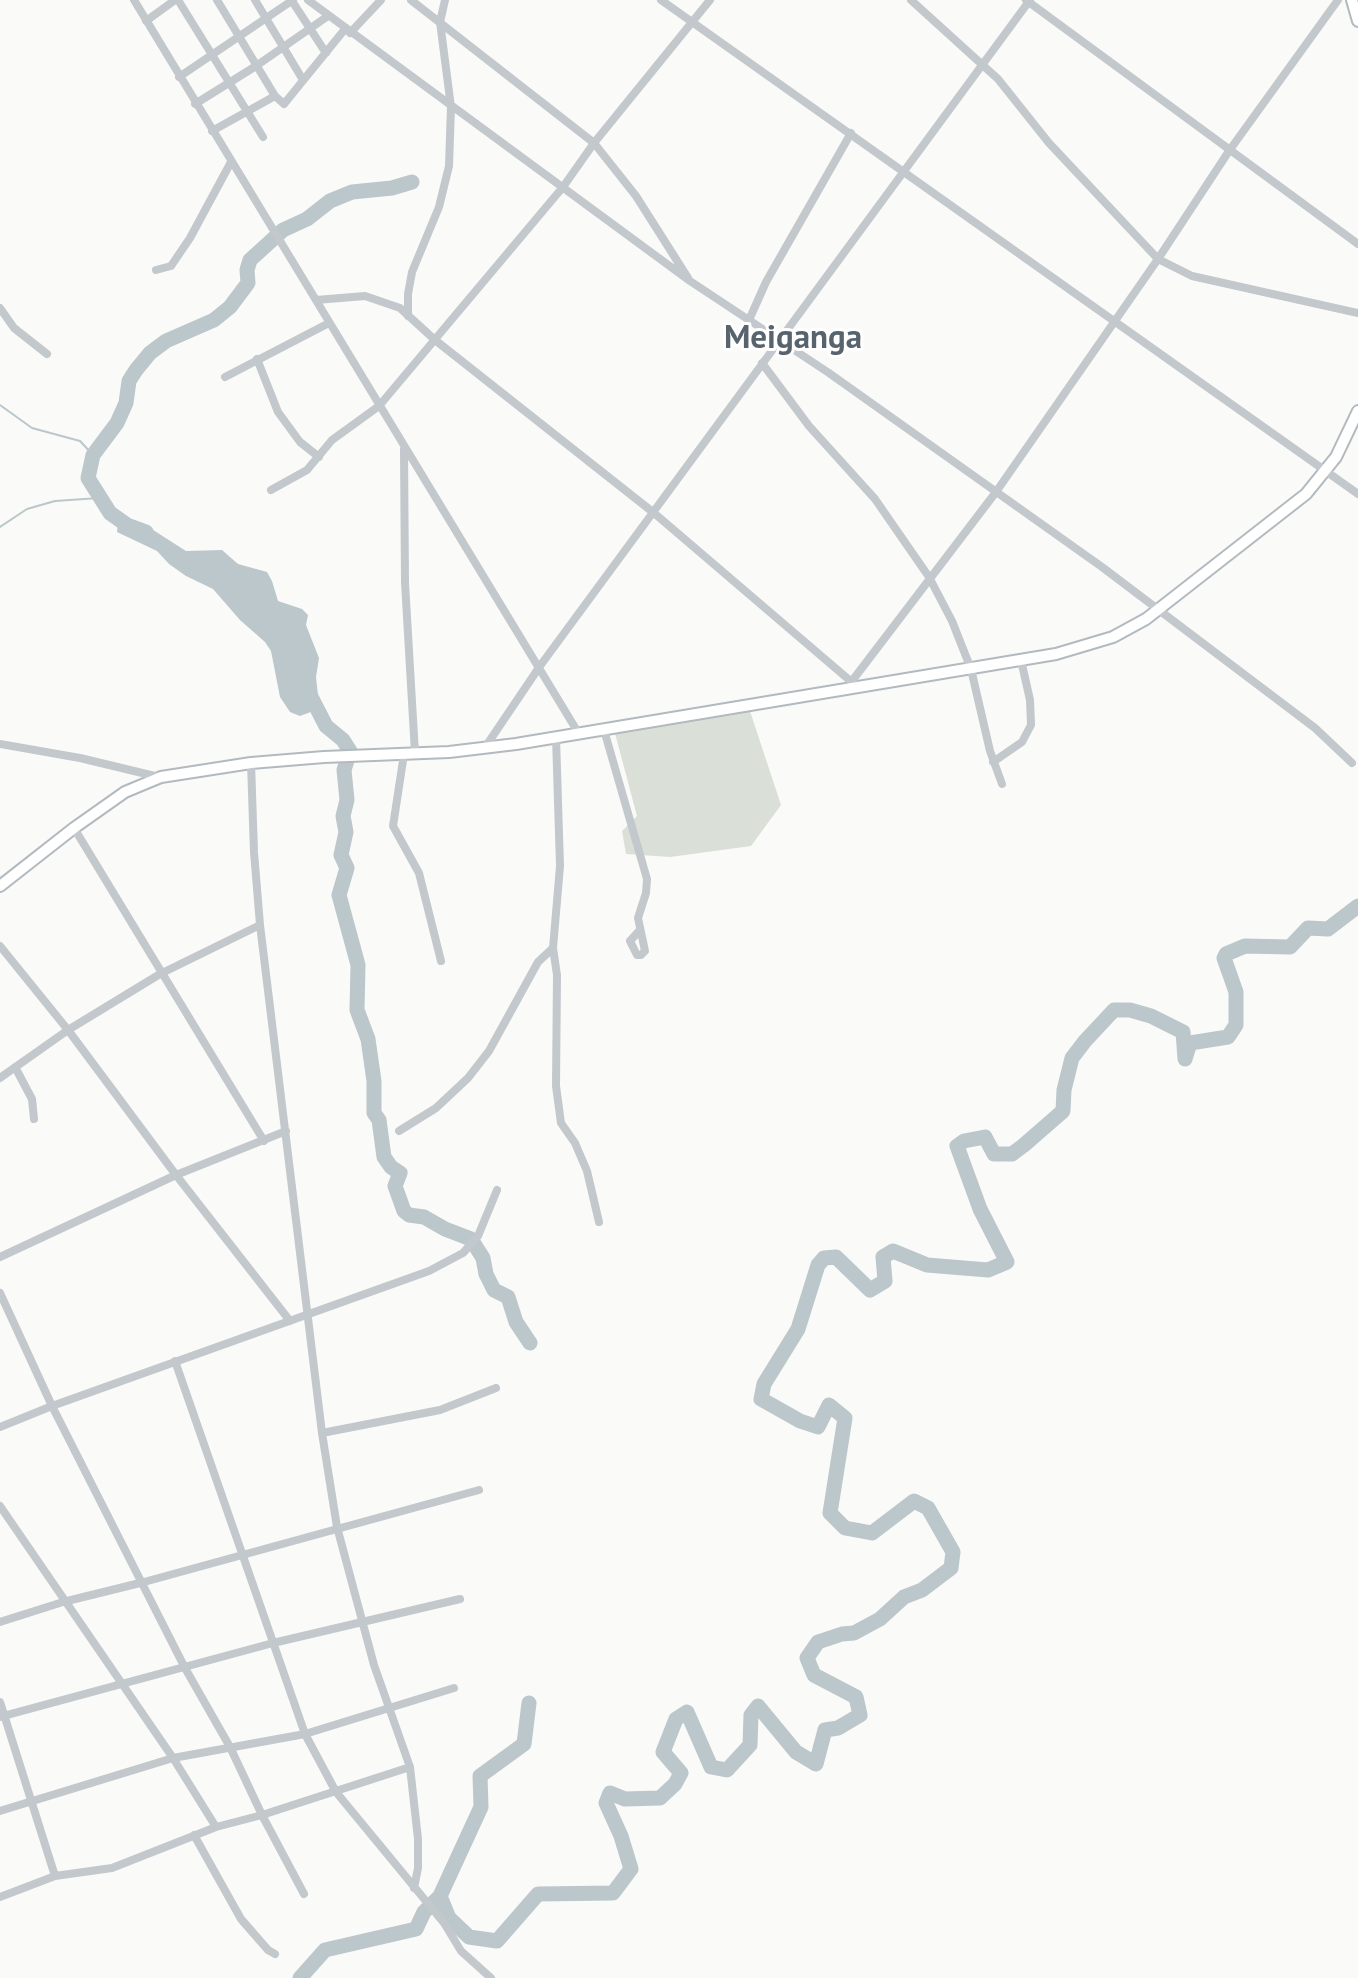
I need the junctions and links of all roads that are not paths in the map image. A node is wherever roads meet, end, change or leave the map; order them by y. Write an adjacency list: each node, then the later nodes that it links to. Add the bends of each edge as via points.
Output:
1 (134, 0): 18 (street)
2 (177, 0): 18 (street); 27 (street)
3 (217, 0): 24 (street)
4 (255, 0): 17 (street)
5 (293, 0): 17 (street); 22 (street)
6 (308, 0): 16 (street)
7 (381, 0): 23 (street)
8 (411, 0): 19 (street)
9 (445, 0): 19 (street)
10 (662, 0): 21 (street)
11 (710, 0): 21 (street)
12 (911, 0): 28 (street)
13 (1338, 0): 41 (street)
14 (1352, 0): 20 (street)
15 (1028, 1): 28 (street); 41 (street)
16 (328, 16): 22 (street); 23 (street)
17 (267, 19): 24 (street); 25 (street)
18 (146, 21): 30 (street)
19 (440, 21): 35 (street); 40 (street)
20 (1358, 21)
21 (692, 22): 38 (street); 40 (street)
22 (310, 30): 25 (street); 26 (street)
23 (348, 31): 26 (street); 35 (street)
24 (239, 37): 27 (street); 29 (street)
25 (283, 49): 29 (street); 31 (street)
26 (326, 53): 31 (street)
27 (211, 56): 30 (street); 32 (street)
28 (983, 64): 43 (street); 46 (street, via 1049,143)
29 (256, 66): 32 (street); 33 (street)
30 (179, 77): 34 (street)
31 (303, 80): 33 (street, via 284,104)
32 (229, 83): 34 (street); 36 (street)
33 (275, 96): 36 (street)
34 (195, 104): 37 (street)
35 (451, 107): 44 (street); 52 (street, via 449,166 439,207 412,272)
36 (247, 112): 37 (street); 39 (street)
37 (212, 131): 42 (street)
38 (851, 133): 43 (street); 53 (street, via 766,282)
39 (263, 137)
40 (594, 143): 44 (street); 48 (street, via 636,196)
41 (1229, 151): 45 (street); 46 (street)
42 (231, 162): 47 (street, via 171,266); 49 (street)
43 (904, 170): 54 (street); 57 (street)
44 (563, 187): 48 (street); 56 (street)
45 (1358, 244)
46 (1158, 259): 51 (street, via 1192,276); 54 (street)
47 (156, 270)
48 (690, 281): 53 (street)
49 (315, 300): 52 (street, via 365,296 400,308); 55 (street)
50 (0, 308): 58 (street, via 14,328)
51 (1358, 313)
52 (408, 316): 56 (street)
53 (749, 320): 57 (street)
54 (1114, 322): 66 (street); 68 (street)
55 (329, 323): 59 (street, via 292,345); 62 (street)
56 (435, 340): 62 (street); 70 (street)
57 (779, 340): 60 (street); 68 (street)
58 (48, 354)
59 (257, 359): 61 (street); 65 (street, via 278,412 300,442)
60 (762, 363): 70 (street); 71 (street, via 809,426 875,499)
61 (225, 377)
62 (379, 406): 64 (street); 65 (street, via 332,440)
63 (1358, 411): 66 (street)
64 (404, 447): 74 (street); 82 (street)
65 (319, 457): 67 (street, via 300,476)
66 (1326, 472): 69 (street); 72 (street, via 1290,507)
67 (271, 490)
68 (996, 492): 71 (street); 72 (street)
69 (1358, 494)
70 (654, 513): 74 (street); 76 (street)
71 (929, 577): 75 (street); 76 (street)
72 (1158, 610): 73 (street, via 1113,637); 85 (street, via 1315,728)
73 (1021, 660): 75 (street); 83 (street, via 1031,725 1022,742)
74 (540, 666): 78 (street); 81 (street)
75 (971, 669): 76 (street); 83 (street)
76 (855, 684): 77 (street)
77 (604, 730): 78 (street); 91 (street, via 647,879 638,918)
78 (579, 734): 79 (street)
79 (556, 737): 81 (street); 93 (street, via 560,866)
80 (0, 744): 86 (street)
81 (484, 748): 82 (street)
82 (410, 754): 84 (street); 94 (street, via 393,826 422,881)
83 (993, 762): 87 (street)
84 (251, 763): 86 (street); 90 (street)
85 (1352, 763)
86 (160, 777): 88 (street, via 125,792)
87 (1002, 784)
88 (74, 828): 89 (street); 95 (street)
89 (0, 886)
90 (260, 925): 95 (street); 100 (street)
91 (640, 930)
92 (0, 946): 96 (street)
93 (553, 948): 101 (street, via 538,962 489,1051 468,1078 436,1108); 105 (street, via 559,1114 587,1171)
94 (441, 961)
95 (160, 974): 96 (street); 102 (street)
96 (69, 1030): 97 (street); 103 (street)
97 (15, 1067): 98 (street); 99 (street, via 32,1099)
98 (0, 1078)
99 (34, 1119)
100 (286, 1131): 102 (street); 108 (street)
101 (399, 1131)
102 (264, 1141): 103 (street)
103 (176, 1175): 106 (street); 109 (street)
104 (497, 1190): 108 (street, via 482,1230 463,1253 429,1271)
105 (600, 1222)
106 (0, 1257)
107 (0, 1293): 112 (street)
108 (309, 1314): 109 (street); 114 (street)
109 (290, 1321): 110 (street)
110 (175, 1361): 112 (street); 118 (street)
111 (496, 1388): 114 (street, via 440,1410)
112 (52, 1406): 113 (street); 119 (street)
113 (0, 1427)
114 (322, 1433): 117 (street)
115 (479, 1490): 117 (street)
116 (0, 1506): 121 (street)
117 (337, 1527): 118 (street); 122 (street)
118 (244, 1554): 119 (street); 124 (street)
119 (144, 1582): 121 (street); 125 (street)
120 (460, 1599): 122 (street)
121 (63, 1602): 123 (street); 126 (street)
122 (362, 1621): 124 (street); 129 (street)
123 (0, 1622)
124 (273, 1643): 125 (street); 131 (street)
125 (185, 1668): 126 (street); 132 (street)
126 (123, 1685): 130 (street); 133 (street)
127 (454, 1688): 129 (street)
128 (0, 1702): 130 (street)
129 (388, 1710): 131 (street); 134 (street)
130 (2, 1717): 136 (street)
131 (305, 1734): 132 (street); 135 (street)
132 (230, 1747): 133 (street); 138 (street)
133 (173, 1758): 136 (street); 139 (street)
134 (410, 1767): 135 (street); 143 (street, via 418,1839)
135 (336, 1791): 138 (street); 143 (street)
136 (34, 1802): 137 (street); 141 (street)
137 (0, 1811)
138 (261, 1815): 139 (street); 144 (street)
139 (216, 1827): 140 (street)
140 (194, 1835): 141 (street, via 112,1868); 146 (street, via 241,1919)
141 (55, 1876): 145 (street)
142 (0, 1888): 145 (street)
143 (416, 1889): 147 (street, via 461,1951)
144 (304, 1894)
145 (2, 1897)
146 (275, 1954)
147 (491, 1978)

